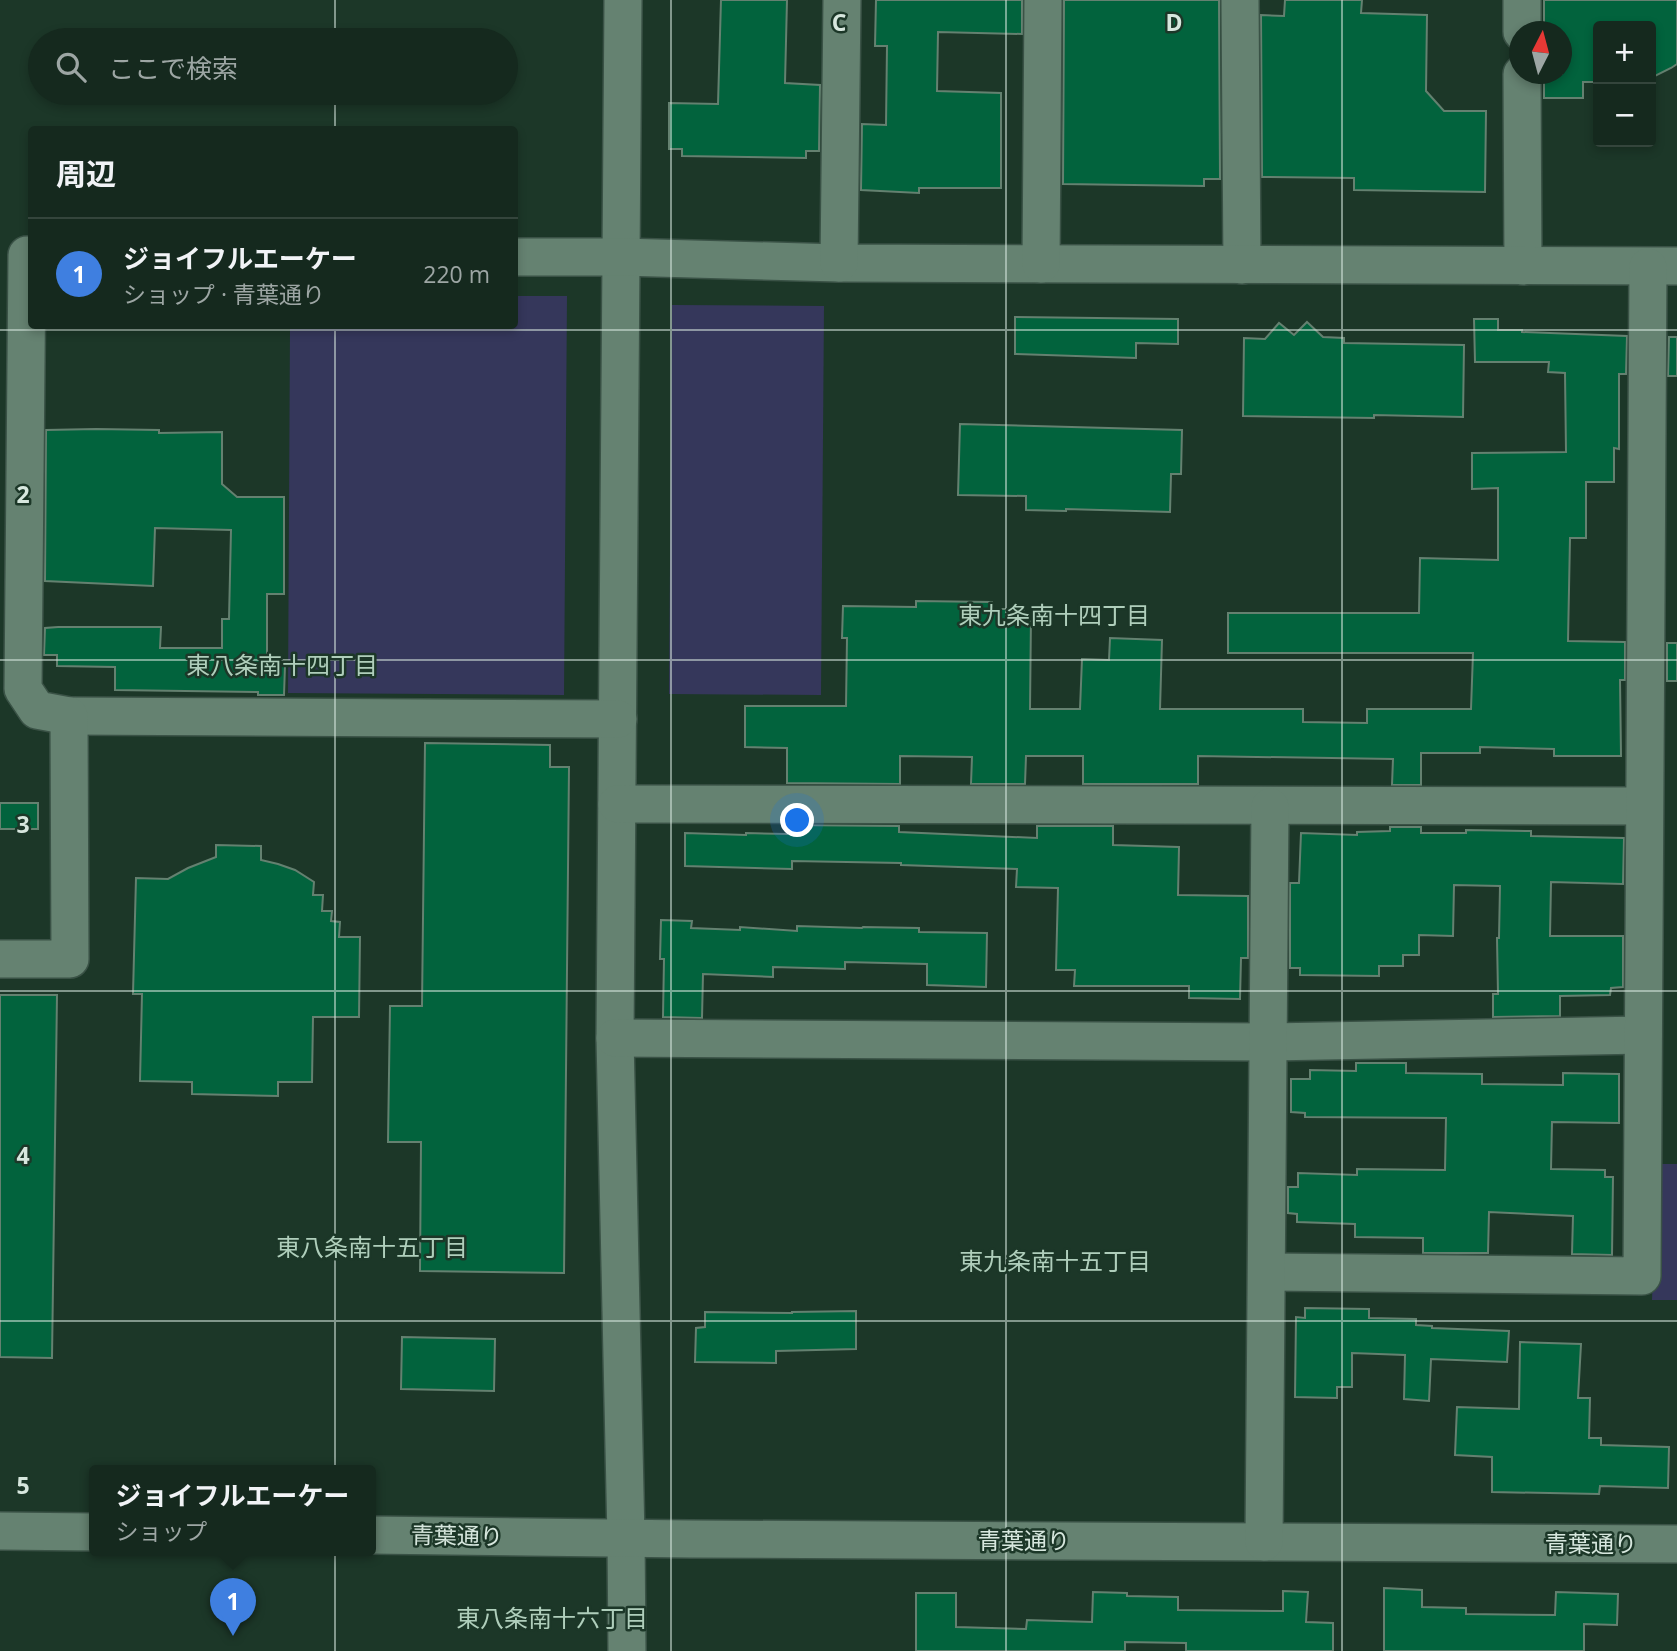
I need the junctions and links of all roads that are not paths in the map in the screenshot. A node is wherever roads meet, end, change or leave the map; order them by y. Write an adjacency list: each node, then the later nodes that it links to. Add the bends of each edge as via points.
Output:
1 (623, 0): 10 (street)
2 (842, 0): 11 (street)
3 (1043, 0): 12 (street)
4 (1240, 0): 13 (street)
5 (1522, 0): 6 (street)
6 (1522, 21)
7 (1522, 84): 14 (street)
8 (19, 255): 16 (street, via 23,689 37,710)
9 (518, 257): 10 (street)
10 (621, 257): 11 (street); 17 (street)
11 (839, 263): 12 (street)
12 (1041, 264): 13 (street)
13 (1242, 265): 14 (street)
14 (1523, 266): 15 (street)
15 (1662, 266): 19 (street)
16 (68, 716): 17 (street); 21 (street, via 70,959)
17 (618, 719): 18 (street)
18 (617, 804): 20 (street); 23 (street)
19 (1643, 806): 20 (street); 22 (street)
20 (1270, 807): 24 (street)
21 (0, 959)
22 (1643, 1035): 24 (street); 25 (street, via 1642,1276)
23 (615, 1038): 24 (street); 29 (street)
24 (1269, 1042): 25 (street)
25 (1267, 1272): 30 (street)
26 (0, 1531): 27 (street)
27 (89, 1532)
28 (376, 1535): 29 (street, 青葉通り)
29 (626, 1538): 30 (street, 青葉通り); 32 (street)
30 (1264, 1542): 31 (street, 青葉通り)
31 (1677, 1544)
32 (627, 1651)

